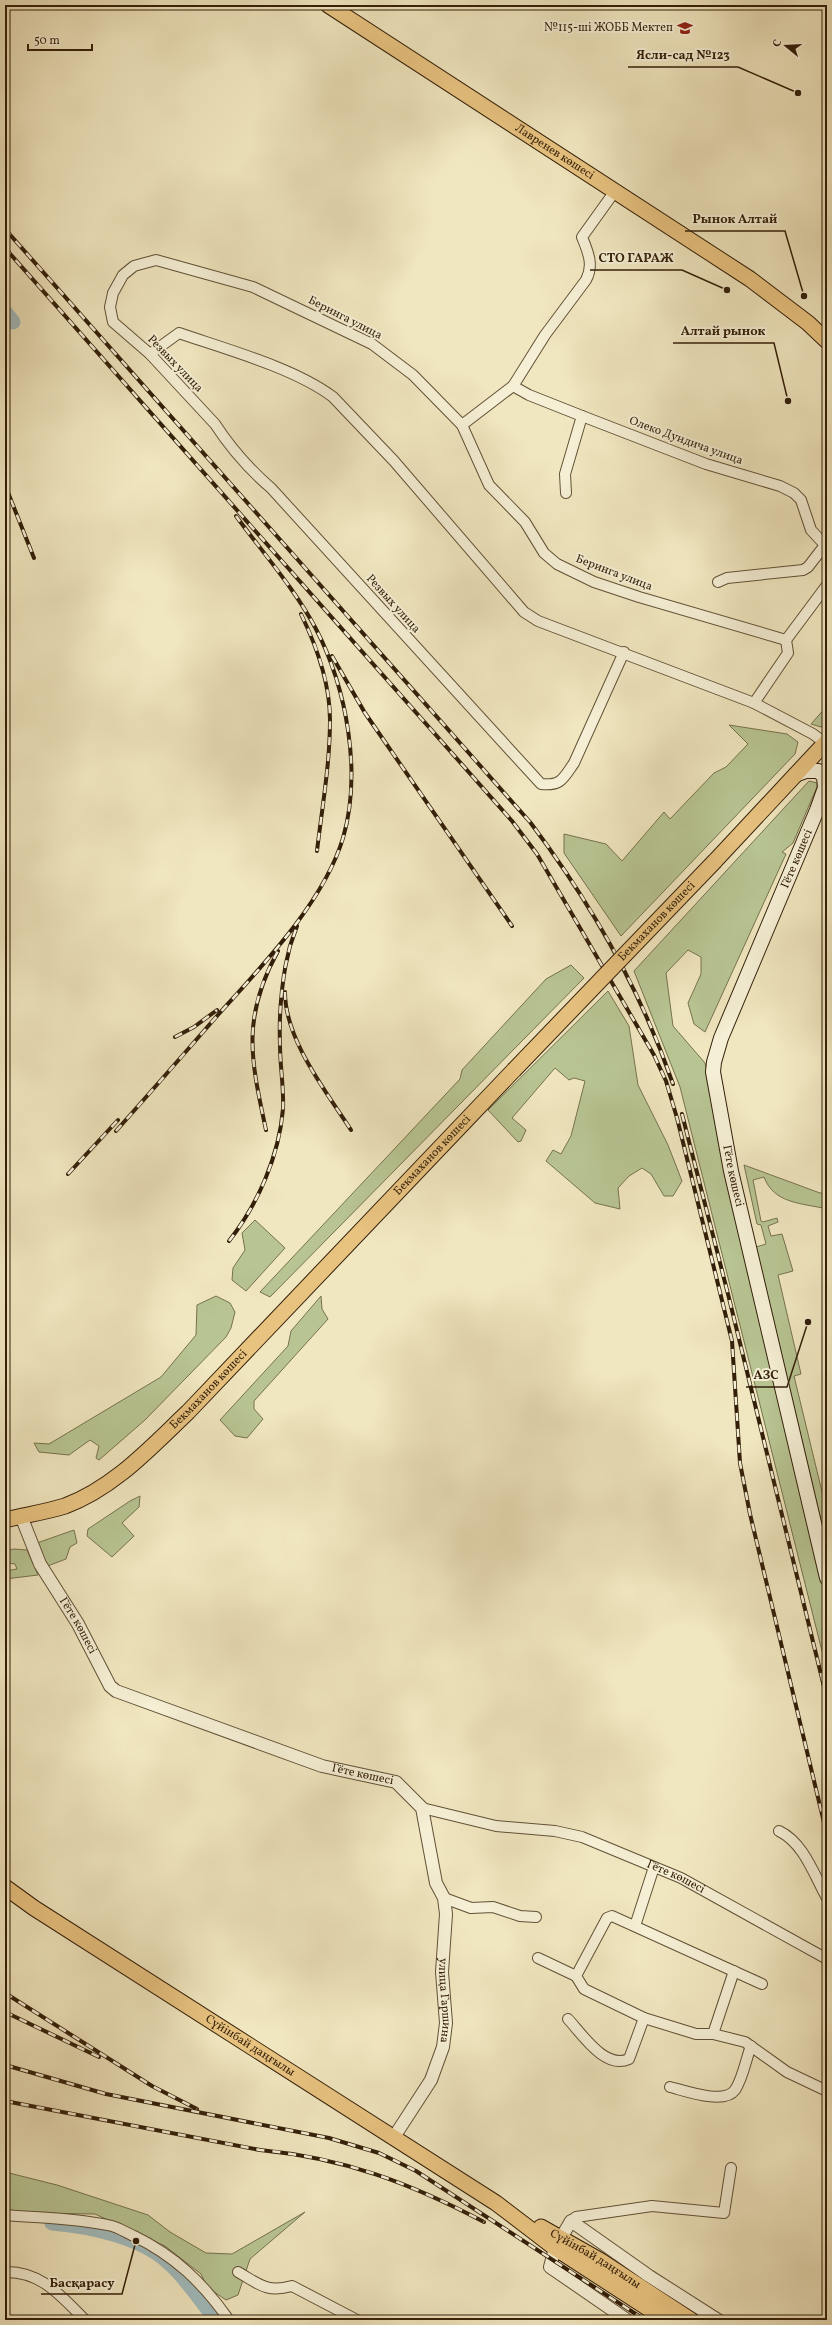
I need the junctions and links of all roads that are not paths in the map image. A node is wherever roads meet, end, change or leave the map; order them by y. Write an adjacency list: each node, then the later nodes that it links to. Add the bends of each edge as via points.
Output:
1 (328, 5): 2 (main road, Лавренев көшесі)
2 (615, 190): 3 (main road, Лавренев көшесі); 10 (street, via 582,237 590,258 590,271)
3 (779, 300): 5 (main road, Лавренев көшесі); 6 (main road, Лавренев көшесі)
4 (113, 322): 9 (street, Резвых улица); 12 (street, Беринга улица, via 110,307 113,293 123,275 134,266 156,260 253,287 372,344 413,375)
5 (808, 323): 7 (main road); 8 (main road, Лавренев көшесі)
6 (827, 326)
7 (827, 335)
8 (827, 341)
9 (150, 354): 17 (street, via 179,333 287,372 322,389 333,397 394,461 524,612 538,621); 17 (street, Резвых улица, via 541,784 553,785 563,780 574,764)
10 (513, 386): 11 (street, Олеко Дундича улица); 12 (street)
11 (582, 416): 13 (street, via 565,474); 14 (street, Олеко Дундича улица, via 706,464 780,486 801,500 811,530 825,545 808,567 803,570 727,578)
12 (462, 425): 16 (street, Беринга улица, via 489,485 525,522 544,553 557,564 594,582 639,597)
13 (566, 493)
14 (718, 582)
15 (827, 585): 16 (street)
16 (786, 640): 18 (street, via 788,653)
17 (624, 652): 18 (street)
18 (754, 703): 19 (street)
19 (826, 742): 20 (main road, Бекмаханов көшесі)
20 (795, 775): 21 (main road, via 806,771 819,771); 22 (main road, Бекмаханов көшесі, bridge, via 188,1412 134,1464 84,1498 64,1506)
21 (826, 785): 24 (main road, Гёте көшесі, via 721,1038 713,1072 731,1171)
22 (21, 1516): 23 (main road, Бекмаханов көшесі); 25 (street, Гёте көшесі, via 40,1564 78,1624 110,1686 116,1691 322,1766 396,1782)
23 (5, 1520)
24 (827, 1578)
25 (422, 1808): 27 (street, Гёте көшесі, via 496,1826 555,1831 582,1837); 29 (street, улица Гаршина, via 436,1883)
26 (779, 1831): 30 (street, via 788,1835 800,1848)
27 (654, 1867): 32 (street); 34 (street, Гёте көшесі, via 681,1878)
28 (5, 1887): 44 (main road, Сүйінбай даңғылы)
29 (444, 1898): 31 (street, via 471,1908 493,1907 520,1916); 44 (street, улица Гаршина, via 446,1914 442,1972 446,2023 443,2047 431,2080)
30 (827, 1898)
31 (536, 1917)
32 (635, 1926): 35 (street); 36 (street, via 612,1916 607,1918)
33 (538, 1958): 36 (street)
34 (827, 1959)
35 (734, 1971): 37 (street); 40 (street)
36 (576, 1976): 38 (street, via 584,1989)
37 (762, 1984)
38 (644, 2018): 39 (street, via 629,2059 622,2062 614,2061 596,2050); 40 (street, via 696,2034)
39 (568, 2019)
40 (713, 2034): 41 (street)
41 (751, 2046): 42 (street, via 738,2084 729,2095 700,2095); 43 (street, via 787,2072)
42 (670, 2087)
43 (827, 2091)
44 (394, 2137): 48 (main road, Сүйінбай даңғылы)
45 (731, 2168): 47 (street, via 724,2213 652,2206 576,2217)
46 (5, 2215): 53 (street, via 71,2220 120,2229 153,2245 184,2266 215,2300)
47 (571, 2221): 48 (street); 58 (street, via 649,2276)
48 (558, 2243): 49 (main road, Сүйінбай даңғылы); 55 (street, via 550,2267 580,2285)
49 (597, 2267): 56 (main road, Сүйінбай даңғылы); 57 (main road, Сүйінбай даңғылы)
50 (5, 2272): 52 (street, via 19,2272 38,2278)
51 (238, 2272): 54 (street, via 266,2288 277,2290 292,2286)
52 (84, 2320)
53 (229, 2320)
54 (357, 2320)
55 (627, 2320)
56 (666, 2320)
57 (691, 2320)
58 (718, 2320)

